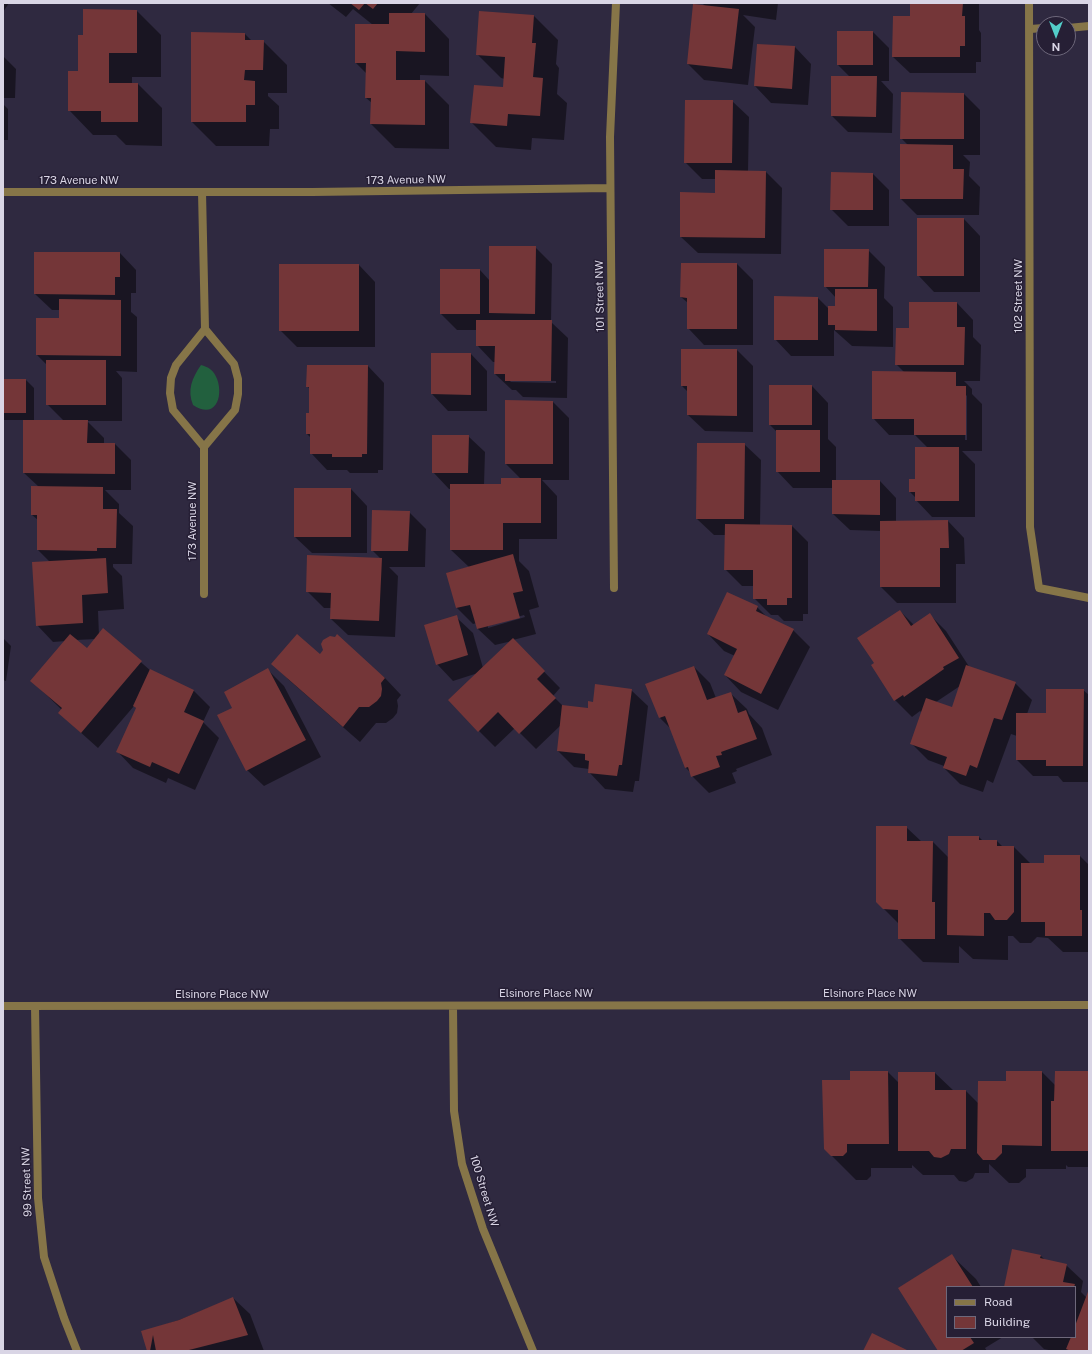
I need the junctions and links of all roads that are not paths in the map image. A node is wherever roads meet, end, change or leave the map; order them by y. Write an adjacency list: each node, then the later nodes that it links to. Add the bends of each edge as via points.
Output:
1 (616, 3): 7 (street, 101 Street NW)
2 (1029, 3): 5 (street, 102 Street NW)
3 (1089, 26): 4 (street)
4 (1076, 27)
5 (1030, 29): 6 (street); 14 (street, 102 Street NW, via 1030,527 1039,588)
6 (1036, 29)
7 (610, 188): 9 (street, 173 Avenue NW); 12 (street, 101 Street NW)
8 (3, 192): 9 (street, 173 Avenue NW)
9 (202, 192): 10 (street)
10 (205, 328): 11 (street, via 234,364 238,394 235,410); 11 (street, via 176,365 170,378 173,410)
11 (204, 447): 13 (street, 173 Avenue NW)
12 (614, 588)
13 (204, 594)
14 (1089, 598)
15 (1089, 1005): 18 (street, Elsinore Place NW)
16 (3, 1006): 17 (street, Elsinore Place NW)
17 (35, 1006): 18 (street, Elsinore Place NW); 19 (street, 99 Street NW, via 38,1198 44,1257)
18 (453, 1006): 20 (street, 100 Street NW, via 454,1111 462,1164 483,1229)
19 (76, 1351)
20 (533, 1351)

